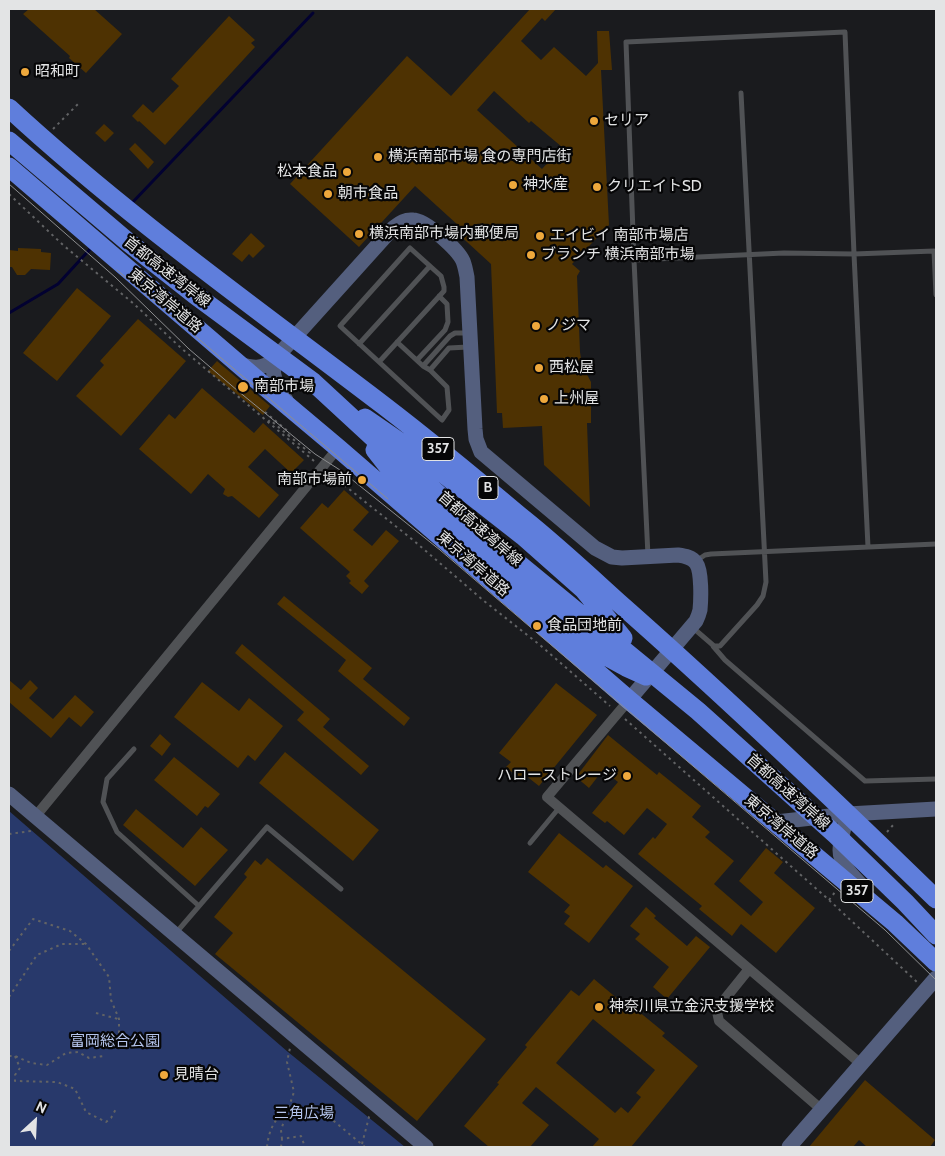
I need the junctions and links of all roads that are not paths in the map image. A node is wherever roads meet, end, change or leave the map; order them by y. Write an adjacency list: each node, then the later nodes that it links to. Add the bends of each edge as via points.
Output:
1 (742, 93): 30 (lane, via 766,582 760,601 720,646)
2 (9, 108): 11 (highway, 357, via 145,224)
3 (9, 112): 47 (highway, 首都高速湾岸線 / B, via 142,226 415,430 526,519 713,688)
4 (9, 141): 21 (highway, 首都高速湾岸線 / B, via 128,242)
5 (9, 167): 18 (highway, 東京湾岸道路 / 357)
6 (854, 254): 7 (lane, via 784,253); 7 (lane, via 845,32 626,42); 9 (lane, via 934,251); 26 (lane)
7 (634, 260): 27 (lane)
8 (430, 266): 10 (lane, via 442,279 444,289); 14 (lane); 14 (lane, via 410,248 340,326)
9 (936, 295)
10 (439, 296): 13 (lane); 16 (lane, via 447,304 448,325)
11 (294, 338): 12 (street, via 392,229 406,220 413,220 426,224 463,261 467,277); 15 (street); 31 (highway, 357, via 524,518)
12 (470, 340): 19 (lane, via 452,335); 20 (lane, via 449,348); 27 (street, via 476,439 482,452 596,548 612,557)
13 (397, 342): 16 (lane); 17 (lane)
14 (359, 344): 17 (lane)
15 (274, 360): 18 (street, via 257,368); 22 (street, via 276,384)
16 (417, 360): 19 (lane)
17 (379, 362): 20 (lane, via 442,420 449,410 448,389)
18 (238, 364): 22 (highway, 東京湾岸道路 / 357)
19 (423, 366): 20 (lane)
20 (430, 370)
21 (344, 408): 23 (highway, 首都高速湾岸線 / B); 32 (highway, via 426,460 523,536 584,590); 33 (highway, via 397,478 498,568 582,640 626,668)
22 (294, 411): 24 (highway, 東京湾岸道路 / 357)
23 (382, 445): 32 (highway, via 421,472 580,602); 33 (highway, via 428,498 588,632); 34 (highway, 首都高速湾岸線 / B, via 508,554)
24 (338, 448): 35 (highway, 東京湾岸道路 / 357); 43 (street)
25 (936, 544): 26 (lane)
26 (868, 547): 28 (lane, via 711,554)
27 (648, 556): 28 (street, via 685,556)
28 (696, 562): 29 (street, via 700,601 699,615)
29 (692, 627): 30 (lane); 31 (street)
30 (712, 644): 38 (lane, via 725,660 865,781)
31 (672, 650): 35 (street); 42 (highway, 357)
32 (636, 654): 36 (highway)
33 (654, 679): 34 (highway)
34 (680, 695): 36 (highway, 首都高速湾岸線 / B)
35 (624, 706): 40 (street, via 547,797); 44 (highway, 東京湾岸道路 / 357)
36 (698, 711): 51 (highway, 首都高速湾岸線 / B, via 836,835)
37 (134, 749): 48 (lane, via 107,779 103,802 117,832)
38 (936, 779)
39 (9, 794): 43 (street)
40 (559, 808): 45 (lane); 53 (street)
41 (936, 809): 42 (street)
42 (848, 814): 44 (street); 47 (highway, 357); 49 (street, via 840,848 843,862)
43 (35, 817): 50 (street)
44 (776, 822): 49 (highway, 東京湾岸道路 / 357)
45 (530, 843)
46 (341, 889): 48 (lane, via 267,827)
47 (936, 900)
48 (199, 906): 50 (lane)
49 (896, 923): 52 (highway, 東京湾岸道路 / 357)
50 (175, 934): 57 (street)
51 (936, 935)
52 (936, 962)
53 (749, 969): 55 (street); 56 (street, via 720,1005 717,1012 719,1021)
54 (936, 978): 55 (street)
55 (861, 1064): 56 (street)
56 (822, 1110): 58 (street)
57 (426, 1147)
58 (790, 1147)

